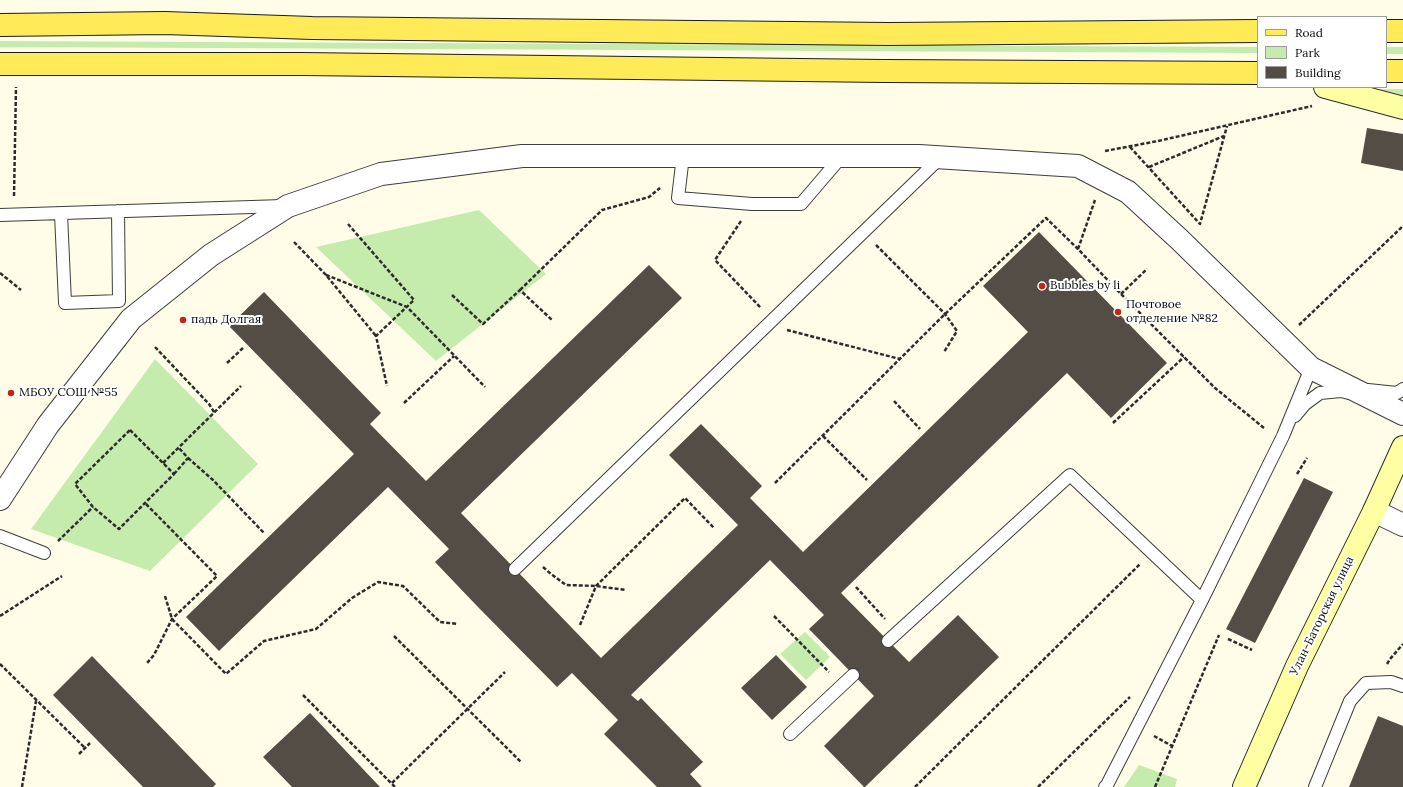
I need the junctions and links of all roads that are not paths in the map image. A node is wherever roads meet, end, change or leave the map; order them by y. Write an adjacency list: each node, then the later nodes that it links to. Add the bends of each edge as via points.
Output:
1 (0, 25): 2 (main road, via 165,23 312,28 881,34)
2 (1257, 31)
3 (1387, 31): 4 (main road)
4 (1403, 31)
5 (0, 64): 8 (main road, via 302,64)
6 (1387, 71): 7 (main road)
7 (1403, 71)
8 (1257, 74)
9 (1330, 88): 10 (street)
10 (1403, 108)
11 (683, 156): 12 (street); 12 (lane, via 678,198 752,204 801,204); 14 (street, via 522,156 381,174)
12 (842, 156): 13 (street)
13 (940, 158): 18 (street, via 1078,166 1128,192); 30 (lane)
14 (288, 206): 15 (lane); 25 (street, via 211,255 131,319 48,425)
15 (118, 211): 16 (lane); 16 (lane, via 119,301 65,304)
16 (61, 214): 17 (lane)
17 (0, 215)
18 (1311, 368): 19 (street); 23 (lane)
19 (1342, 383): 20 (lane, via 1376,392 1397,393); 21 (street)
20 (1403, 389)
21 (1373, 399): 22 (street); 23 (lane, via 1341,391 1320,393 1305,404)
22 (1403, 414)
23 (1289, 423): 31 (lane)
24 (1403, 448): 26 (street, Улан-Баторская улица)
25 (0, 499)
26 (1374, 511): 27 (street); 37 (street, Улан-Баторская улица, via 1297,666)
27 (1403, 525)
28 (0, 536): 29 (lane)
29 (44, 554)
30 (515, 569)
31 (1202, 600): 32 (lane, via 1070,475); 36 (lane)
32 (888, 641)
33 (853, 675): 35 (lane)
34 (1403, 686): 38 (lane, via 1391,682 1366,683 1350,701)
35 (790, 734)
36 (1105, 787)
37 (1244, 787)
38 (1315, 787)

